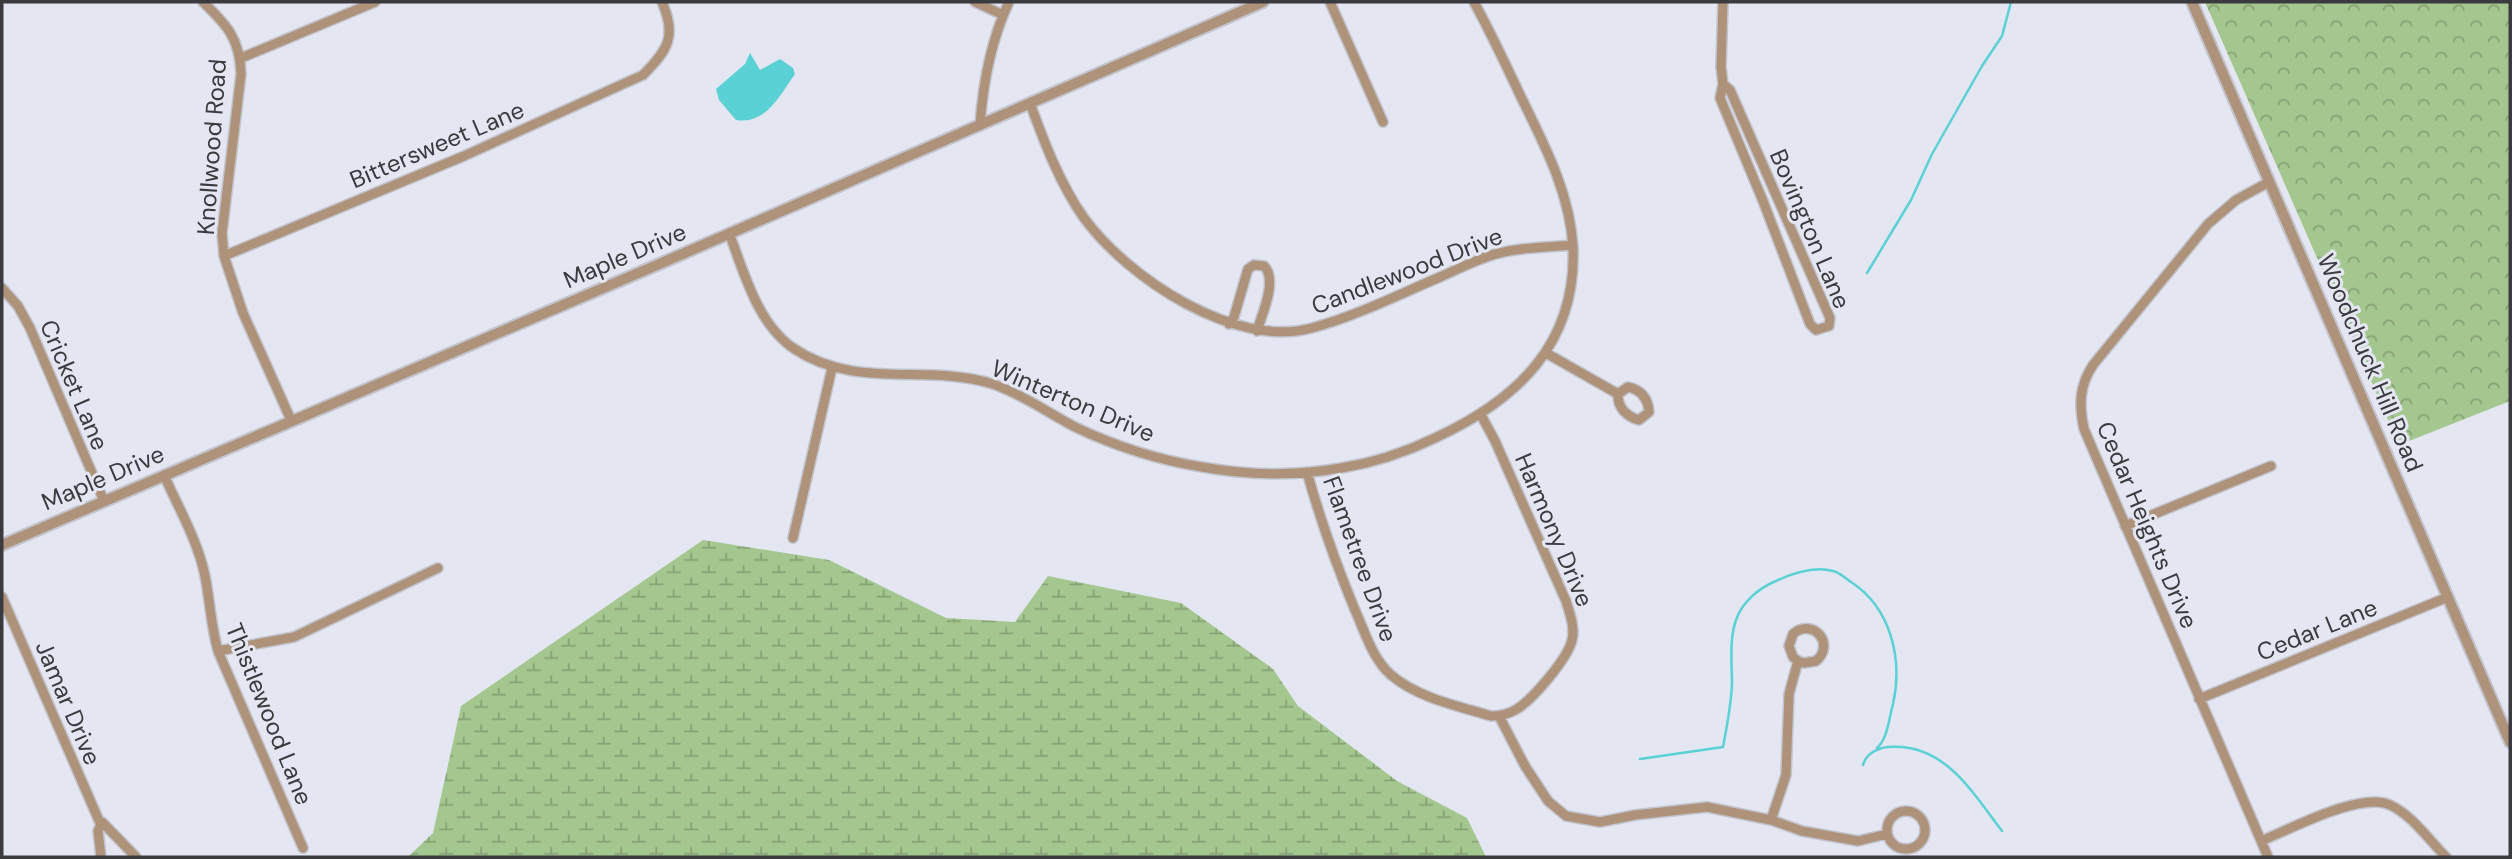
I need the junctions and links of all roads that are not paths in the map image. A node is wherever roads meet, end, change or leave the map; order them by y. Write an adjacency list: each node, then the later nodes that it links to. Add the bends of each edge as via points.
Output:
1 (203, 2): 12 (street, Knollwood Road, via 229,29)
2 (375, 2): 12 (street)
3 (662, 2): 22 (street, Bittersweet Lane, via 670,34 659,60 643,75)
4 (975, 2): 11 (street)
5 (1009, 2): 11 (street)
6 (1263, 2): 14 (street, Maple Drive)
7 (1330, 2): 15 (street)
8 (1474, 2): 21 (street, Winterton Drive, via 1560,184)
9 (1723, 2): 13 (street, Bovington Lane)
10 (2192, 2): 19 (street, Woodchuck Hill Road)
11 (1003, 15): 16 (street, via 992,49)
12 (241, 58): 22 (street, Knollwood Road, via 222,233)
13 (1723, 84): 17 (street, Bovington Lane, via 1730,90); 18 (street, Bovington Lane, via 1720,98)
14 (1030, 103): 16 (street, Maple Drive); 24 (street, Candlewood Drive, via 1066,189 1107,246 1182,301)
15 (1383, 122)
16 (980, 125): 20 (street, Maple Drive)
17 (1760, 161): 18 (street); 18 (street, Bovington Lane, via 1830,318 1826,329 1816,330 1810,324)
18 (1748, 166)
19 (2269, 182): 35 (street, Cedar Heights Drive, via 2236,200 2208,224 2087,374 2080,409 2084,429); 40 (street, Woodchuck Hill Road)
20 (729, 233): 27 (street, Winterton Drive, via 765,316 779,337 813,361); 30 (street, Maple Drive)
21 (1573, 245): 25 (street, Candlewood Drive, via 1505,251 1309,329); 26 (street, Winterton Drive, via 1567,303)
22 (224, 256): 30 (street, Knollwood Road, via 243,313)
23 (2, 288): 34 (street, Cricket Lane, via 30,328)
24 (1229, 324): 25 (street, Candlewood Drive); 25 (street, via 1248,269 1264,266 1270,284)
25 (1257, 331)
26 (1546, 354): 28 (street); 29 (street, Winterton Drive, via 1517,387)
27 (832, 368): 32 (street, Winterton Drive, via 992,384 1109,442 1169,460 1245,473); 36 (street)
28 (1618, 394)
29 (1481, 415): 32 (street, Winterton Drive, via 1374,461); 44 (street, Harmony Drive, via 1566,601 1573,636 1558,667 1517,709)
30 (291, 420): 33 (street, Maple Drive)
31 (2271, 467): 35 (street)
32 (1307, 472): 44 (street, Flametree Drive, via 1335,562 1377,659 1411,689)
33 (164, 475): 34 (street, Maple Drive); 41 (street, Thistlewood Lane, via 199,555)
34 (104, 501): 37 (street, Maple Drive)
35 (2125, 526): 43 (street, Cedar Heights Drive)
36 (793, 538)
37 (2, 545)
38 (438, 568): 41 (street, via 294,637)
39 (2, 597): 47 (street, Jamar Drive)
40 (2448, 597): 43 (street, Cedar Lane); 45 (street, Woodchuck Hill Road)
41 (218, 651): 50 (street, Thistlewood Lane)
42 (1798, 661): 42 (street, via 1816,661 1823,652 1823,639 1815,630 1804,628 1793,634 1789,646); 46 (street, via 1789,694 1786,775)
43 (2199, 699): 49 (street, Cedar Heights Drive)
44 (1499, 716): 46 (street, via 1548,801 1566,816 1600,822 1706,807)
45 (2510, 742)
46 (1771, 820): 48 (street, via 1858,841)
47 (100, 823): 51 (street, Jamar Drive); 52 (street, Jamar Drive)
48 (1887, 834): 48 (street, via 1889,821 1902,811 1918,815 1925,826 1922,841 1911,848 1898,847)
49 (2261, 841): 53 (street, Cedar Heights Drive); 54 (street, via 2347,805 2376,801 2408,817)
50 (303, 848)
51 (101, 857)
52 (136, 857)
53 (2268, 857)
54 (2446, 857)

